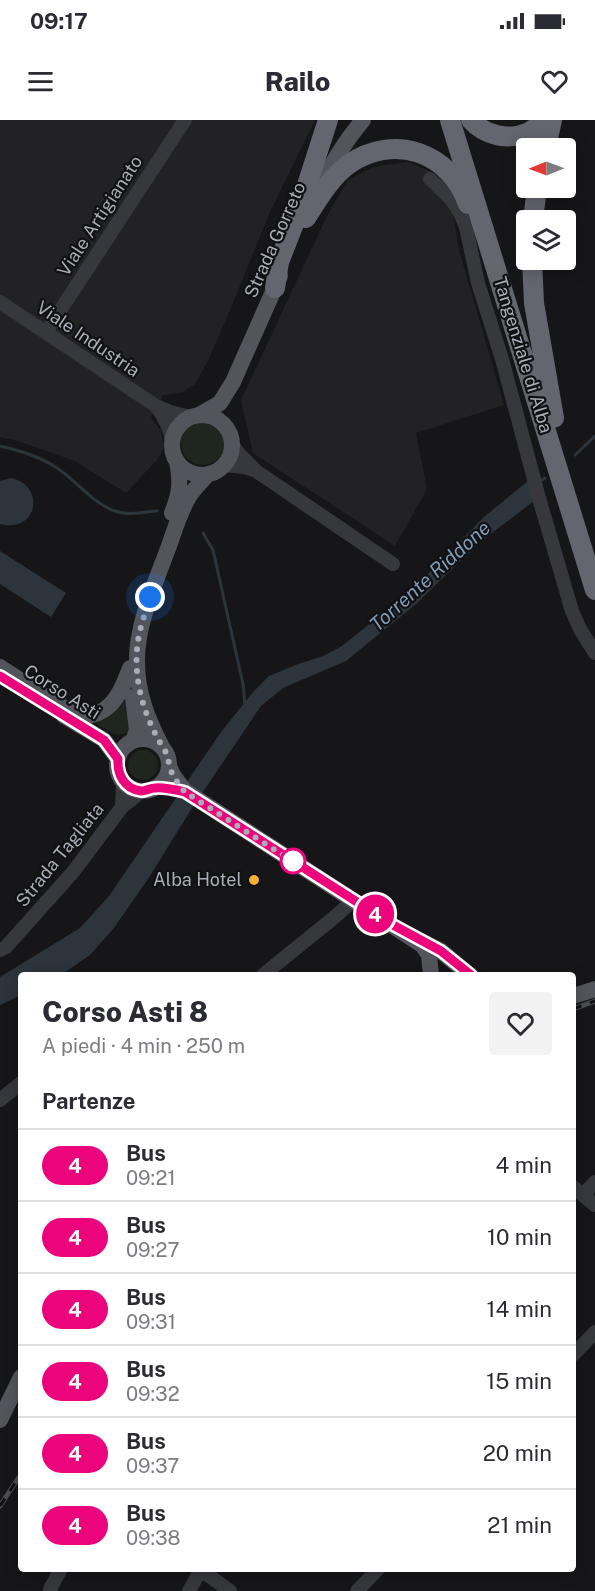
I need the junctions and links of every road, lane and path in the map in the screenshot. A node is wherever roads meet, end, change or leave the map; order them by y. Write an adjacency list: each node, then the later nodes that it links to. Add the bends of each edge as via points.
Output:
1 (185, 120): 16 (street, Viale Artigianato)
2 (328, 120): 13 (highway, via 279,262)
3 (363, 120): 11 (main road, Strada Gorreto, via 328,169)
4 (450, 120): 15 (highway, Tangenziale di Alba)
5 (464, 120): 20 (highway, Tangenziale di Alba)
6 (471, 120): 7 (highway, via 489,134 516,136 528,133)
7 (544, 120)
8 (552, 120): 9 (highway)
9 (548, 138)
10 (430, 179): 30 (street, via 451,199 466,227 478,283 572,611)
11 (306, 218): 13 (main road, Strada Gorreto); 15 (highway, via 328,184 362,156 396,148 427,156 455,180 467,200)
12 (533, 270): 20 (highway)
13 (275, 288): 17 (main road, Strada Gorreto)
14 (0, 302): 16 (street, Viale Industria)
15 (515, 329): 29 (highway, Tangenziale di Alba)
16 (46, 332): 18 (street, Viale Industria)
17 (233, 382): 19 (main road, Strada Gorreto, via 220,403); 21 (main road, Strada Gorreto, via 228,417)
18 (156, 406): 19 (street, Viale Industria); 22 (street, Viale Industria, via 167,421)
19 (195, 416): 21 (main road, via 217,418); 22 (main road, via 178,427)
20 (554, 418): 27 (highway, Tangenziale di Alba)
21 (231, 438): 24 (main road, via 232,452); 25 (street, via 239,454)
22 (172, 442): 23 (main road)
23 (177, 461): 26 (main road, via 190,472); 32 (main road, via 178,497 140,600 131,640)
24 (225, 465): 25 (street); 26 (main road)
25 (256, 471): 28 (street)
26 (208, 474): 36 (main road, via 182,510 138,640 139,691)
27 (595, 551)
28 (393, 564)
29 (595, 590)
30 (595, 653)
31 (0, 667): 32 (main road, via 58,705 84,716 110,705)
32 (130, 668): 35 (main road, via 137,730)
33 (0, 676): 34 (main road, Corso Asti)
34 (104, 740): 35 (main road); 37 (main road)
35 (131, 742): 36 (main road, via 148,739); 37 (main road)
36 (160, 745): 38 (main road, via 169,758)
37 (118, 759): 39 (main road)
38 (169, 766): 40 (main road, via 165,779); 41 (main road)
39 (123, 781): 40 (main road, via 128,786); 42 (street, Strada Tagliata)
40 (148, 789): 41 (main road); 42 (street, Strada Tagliata)
41 (186, 793): 43 (main road)
42 (122, 807): 45 (street, Strada Tagliata, via 73,872)
43 (354, 900): 44 (main road); 46 (street)
44 (393, 925): 47 (main road, via 422,945); 48 (main road, via 441,951)
45 (0, 950)
46 (267, 972)
47 (432, 972)
48 (467, 972)
49 (18, 1085): 50 (street)
50 (0, 1100)
51 (595, 1182): 52 (street)
52 (578, 1191): 53 (street)
53 (595, 1205)
54 (595, 1332): 55 (street)
55 (576, 1352)
56 (18, 1383): 57 (main road)
57 (0, 1420)
58 (59, 1572): 62 (street)
59 (199, 1572): 63 (street)
60 (205, 1572): 64 (street)
61 (375, 1572): 65 (street)
62 (51, 1591)
63 (189, 1591)
64 (230, 1591)
65 (357, 1591)

